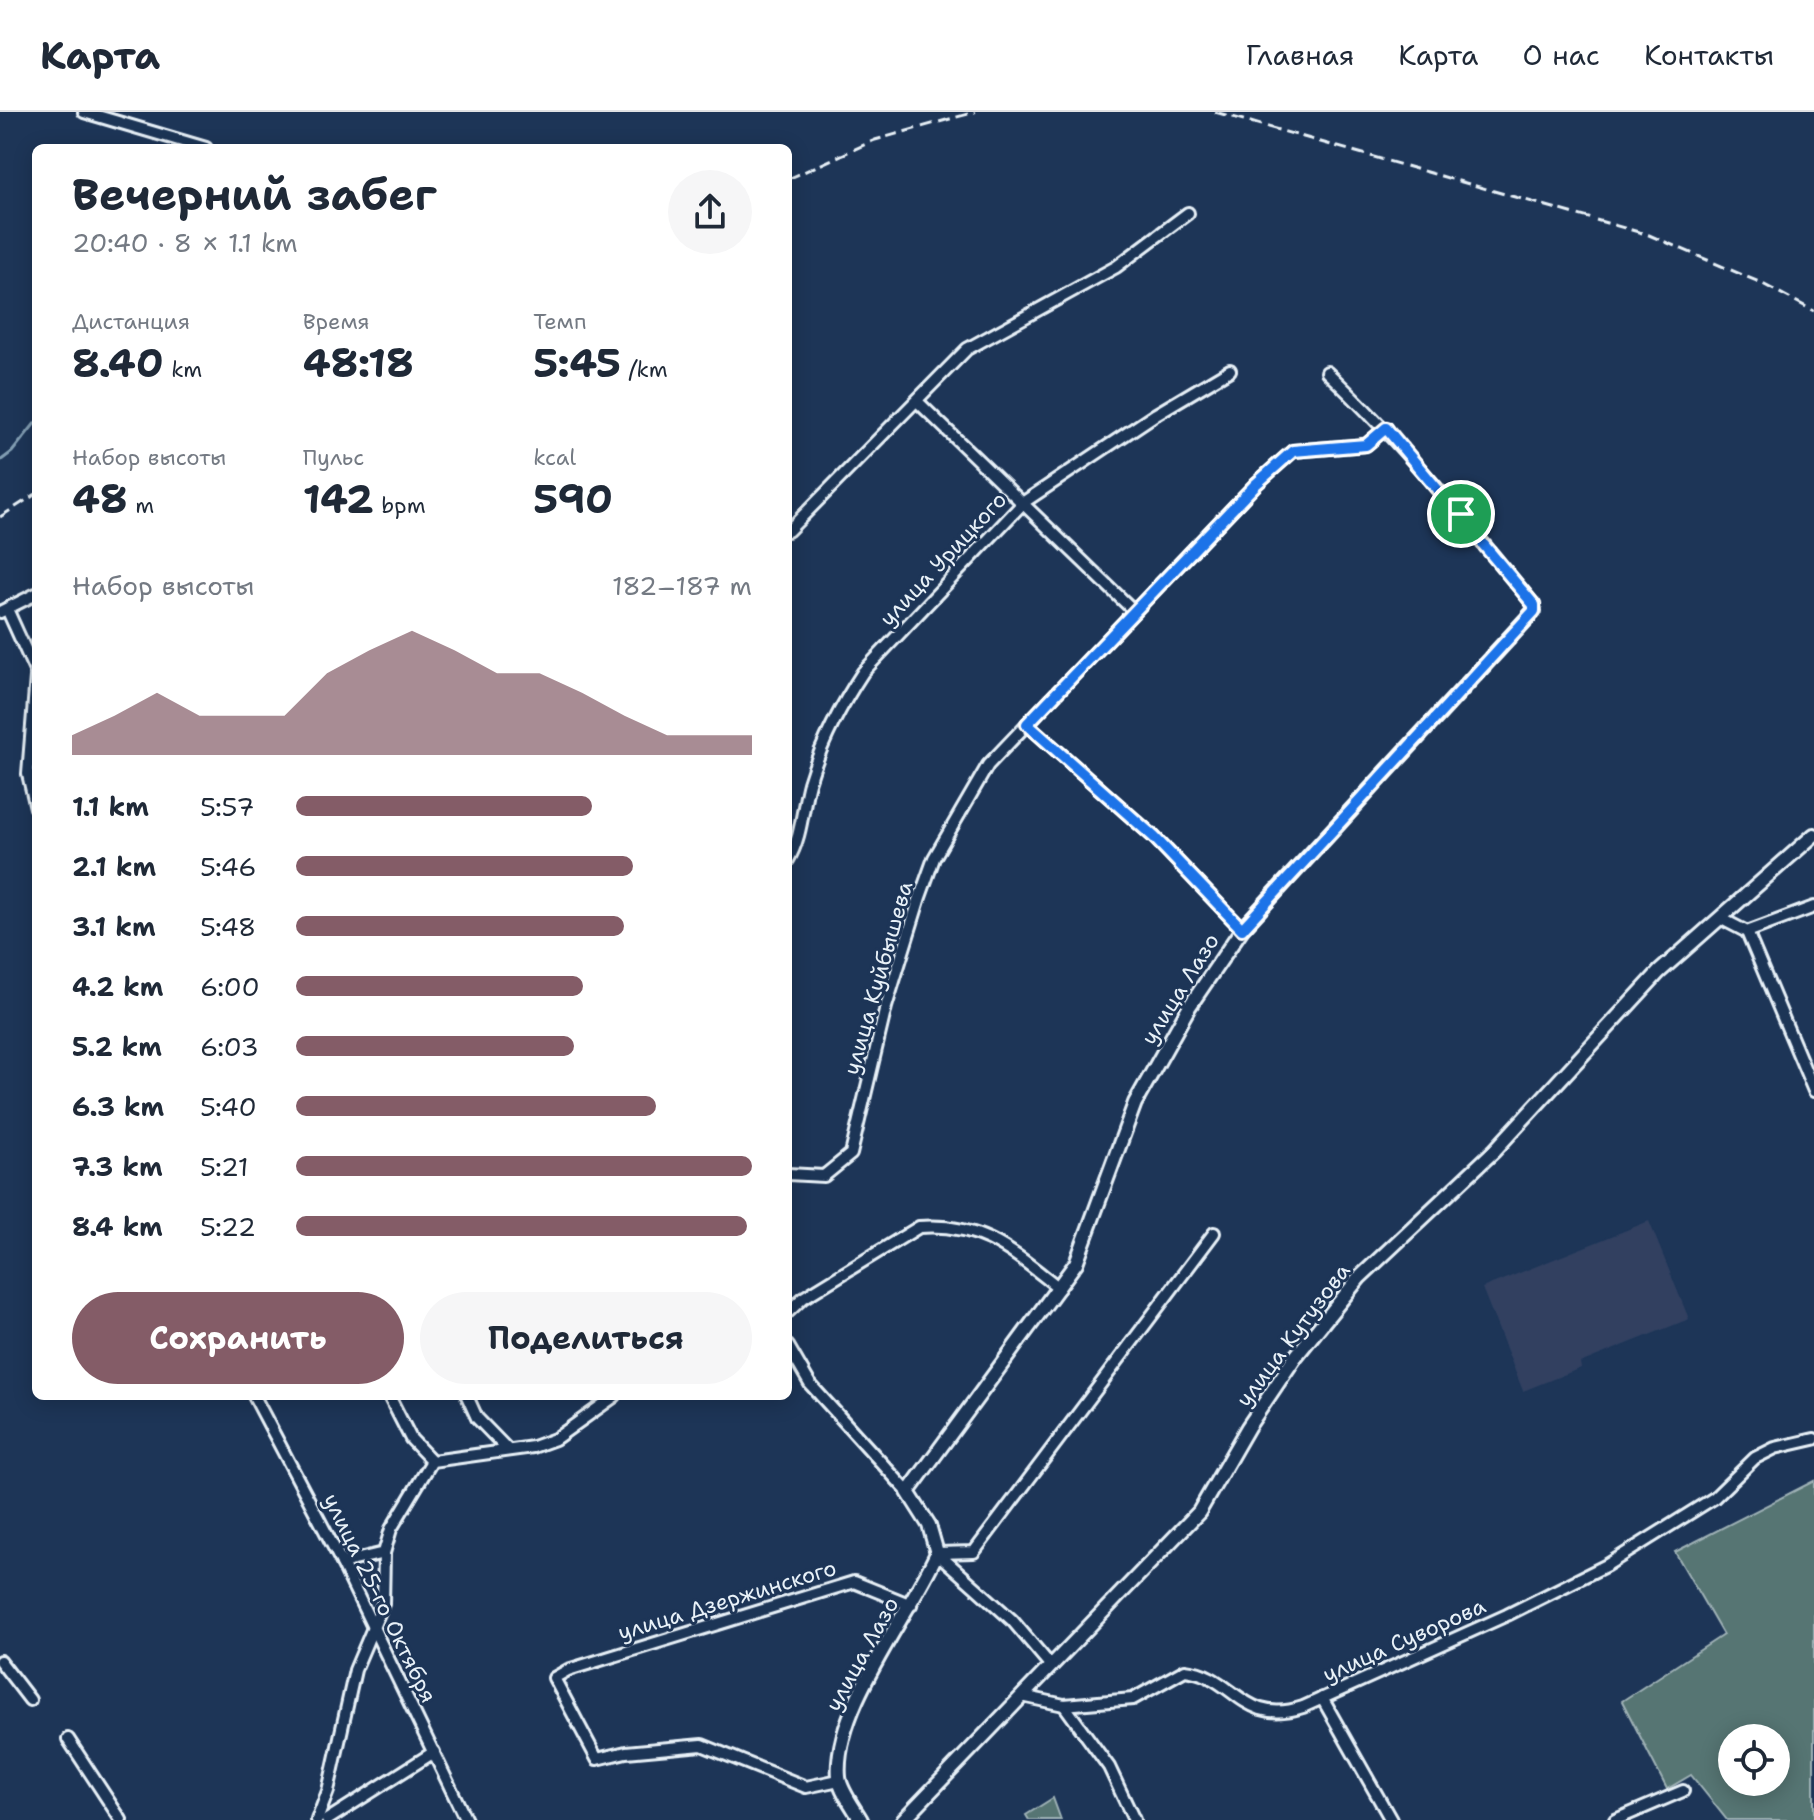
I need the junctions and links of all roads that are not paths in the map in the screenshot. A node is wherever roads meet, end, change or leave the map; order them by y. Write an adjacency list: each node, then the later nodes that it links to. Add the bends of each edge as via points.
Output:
1 (84, 112): 2 (street)
2 (192, 144)
3 (1188, 213): 6 (street, via 1116,267 967,349)
4 (1230, 370): 8 (street, улица Урицкого)
5 (1327, 372): 7 (street, улица Лазо)
6 (918, 402): 8 (street); 9 (street)
7 (1386, 428): 12 (street, улица Куйбышева, via 1366,445 1293,451); 13 (street, улица Лазо, via 1461,514)
8 (1024, 502): 12 (street); 19 (street, улица Урицкого, via 863,672 818,758)
9 (792, 527)
10 (32, 596): 11 (street)
11 (4, 610): 14 (street)
12 (1134, 611): 16 (street, улица Куйбышева)
13 (1534, 611): 22 (street, улица Лазо)
14 (32, 667)
15 (32, 724): 17 (street)
16 (1027, 724): 22 (street, via 1154,837); 25 (street, улица Куйбышева, via 988,765 934,858 886,1007 851,1154 824,1176)
17 (32, 791)
18 (1814, 835): 21 (street, улица Кутузова)
19 (792, 851)
20 (1814, 907): 23 (street)
21 (1720, 918): 23 (street); 44 (street, улица Кутузова, via 1659,972 1494,1151 1359,1278 1296,1356 1199,1512)
22 (1242, 929): 27 (street, улица Лазо, via 1189,1007 1135,1103 1076,1263)
23 (1747, 932): 24 (street)
24 (1814, 1091)
25 (792, 1174)
26 (1214, 1233): 39 (street, via 974,1552)
27 (1059, 1288): 28 (street, via 981,1233 919,1227); 37 (street, улица Лазо)
28 (792, 1308)
29 (792, 1353): 37 (street, via 810,1384)
30 (260, 1400): 40 (street, улица 25-го Октября)
31 (391, 1400): 36 (street, via 411,1439)
32 (469, 1400): 35 (street, via 477,1418)
33 (609, 1400): 35 (street, via 555,1439)
34 (1814, 1439): 46 (street, улица Суворова, via 1755,1458 1714,1498 1607,1565)
35 (508, 1450): 36 (street)
36 (432, 1461): 38 (street, via 391,1529)
37 (908, 1492): 39 (street, via 929,1525)
38 (384, 1553): 40 (street); 42 (street, via 383,1604)
39 (937, 1553): 41 (street, улица Лазо); 44 (street, via 1012,1620)
40 (342, 1563): 42 (street, улица 25-го Октября)
41 (911, 1605): 51 (street, улица Лазо, via 851,1708 840,1735); 51 (street, улица Дзержинского, via 854,1582 554,1678 597,1759 702,1745 806,1787)
42 (375, 1631): 50 (street, улица 25-го Октября); 54 (street, via 355,1670)
43 (0, 1661): 47 (street)
44 (1051, 1666): 45 (street, улица Кутузова)
45 (1022, 1696): 48 (street, улица Суворова); 58 (street, улица Кутузова)
46 (1322, 1698): 48 (street, улица Суворова, via 1271,1713 1240,1700 1214,1679 1185,1670 1133,1699); 60 (street)
47 (30, 1700)
48 (1064, 1705): 59 (street, via 1109,1767)
49 (68, 1739): 53 (street)
50 (434, 1752): 55 (street); 56 (street, улица 25-го Октября)
51 (839, 1780): 57 (street)
52 (1683, 1791): 61 (street)
53 (121, 1820)
54 (317, 1820)
55 (327, 1820)
56 (466, 1820)
57 (861, 1820)
58 (903, 1820)
59 (1134, 1820)
60 (1391, 1820)
61 (1615, 1820)

